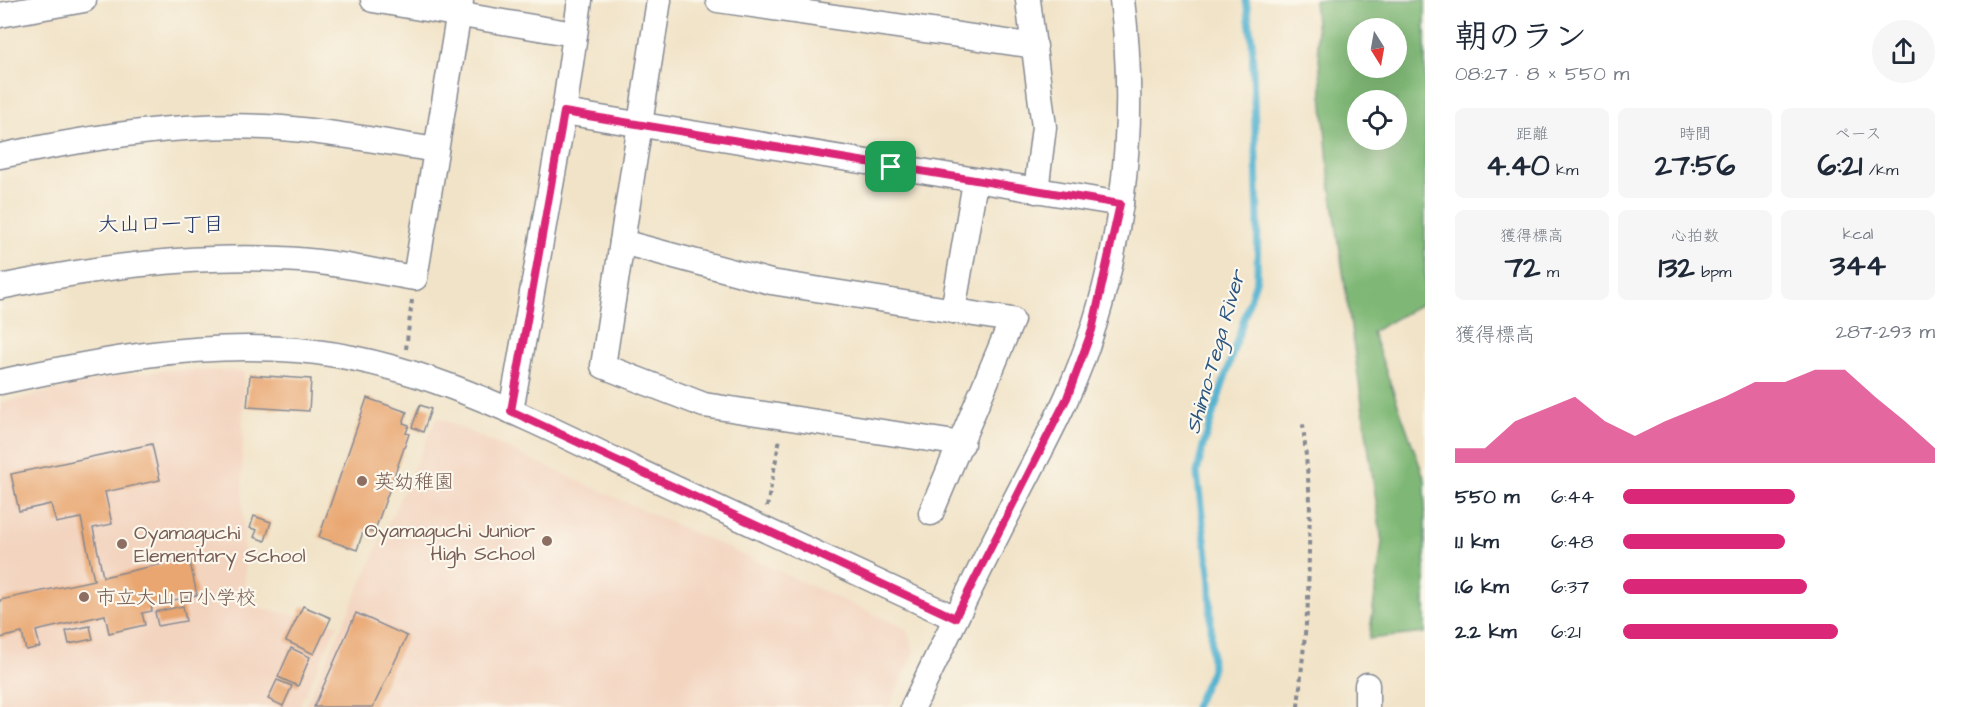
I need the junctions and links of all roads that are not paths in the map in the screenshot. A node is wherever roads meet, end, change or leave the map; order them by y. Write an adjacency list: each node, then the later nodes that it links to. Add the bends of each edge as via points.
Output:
1 (84, 0): 9 (street)
2 (373, 0): 8 (street)
3 (580, 0): 10 (street)
4 (659, 0): 13 (street)
5 (718, 0): 11 (street)
6 (1028, 0): 11 (street)
7 (1122, 0): 18 (street, via 1130,88)
8 (459, 8): 10 (street); 14 (street)
9 (0, 15)
10 (574, 34): 12 (street)
11 (1035, 46): 17 (street, via 1044,127)
12 (564, 112): 13 (street); 23 (street)
13 (640, 124): 16 (street); 19 (street)
14 (436, 150): 15 (street, via 282,128 191,127 92,137); 20 (street, via 416,278 282,259 179,259 69,273)
15 (0, 156)
16 (975, 182): 17 (street); 21 (street)
17 (1036, 191): 18 (street)
18 (1120, 204): 26 (street, via 1092,330 1067,398)
19 (622, 242): 21 (street, via 771,282); 24 (street, via 603,366 704,405)
20 (0, 287)
21 (953, 311): 24 (street, via 1012,320)
22 (0, 382): 23 (street, via 163,351 299,350 402,369)
23 (511, 411): 26 (street)
24 (962, 444): 25 (street)
25 (931, 513)
26 (955, 618): 27 (street)
27 (913, 707)

